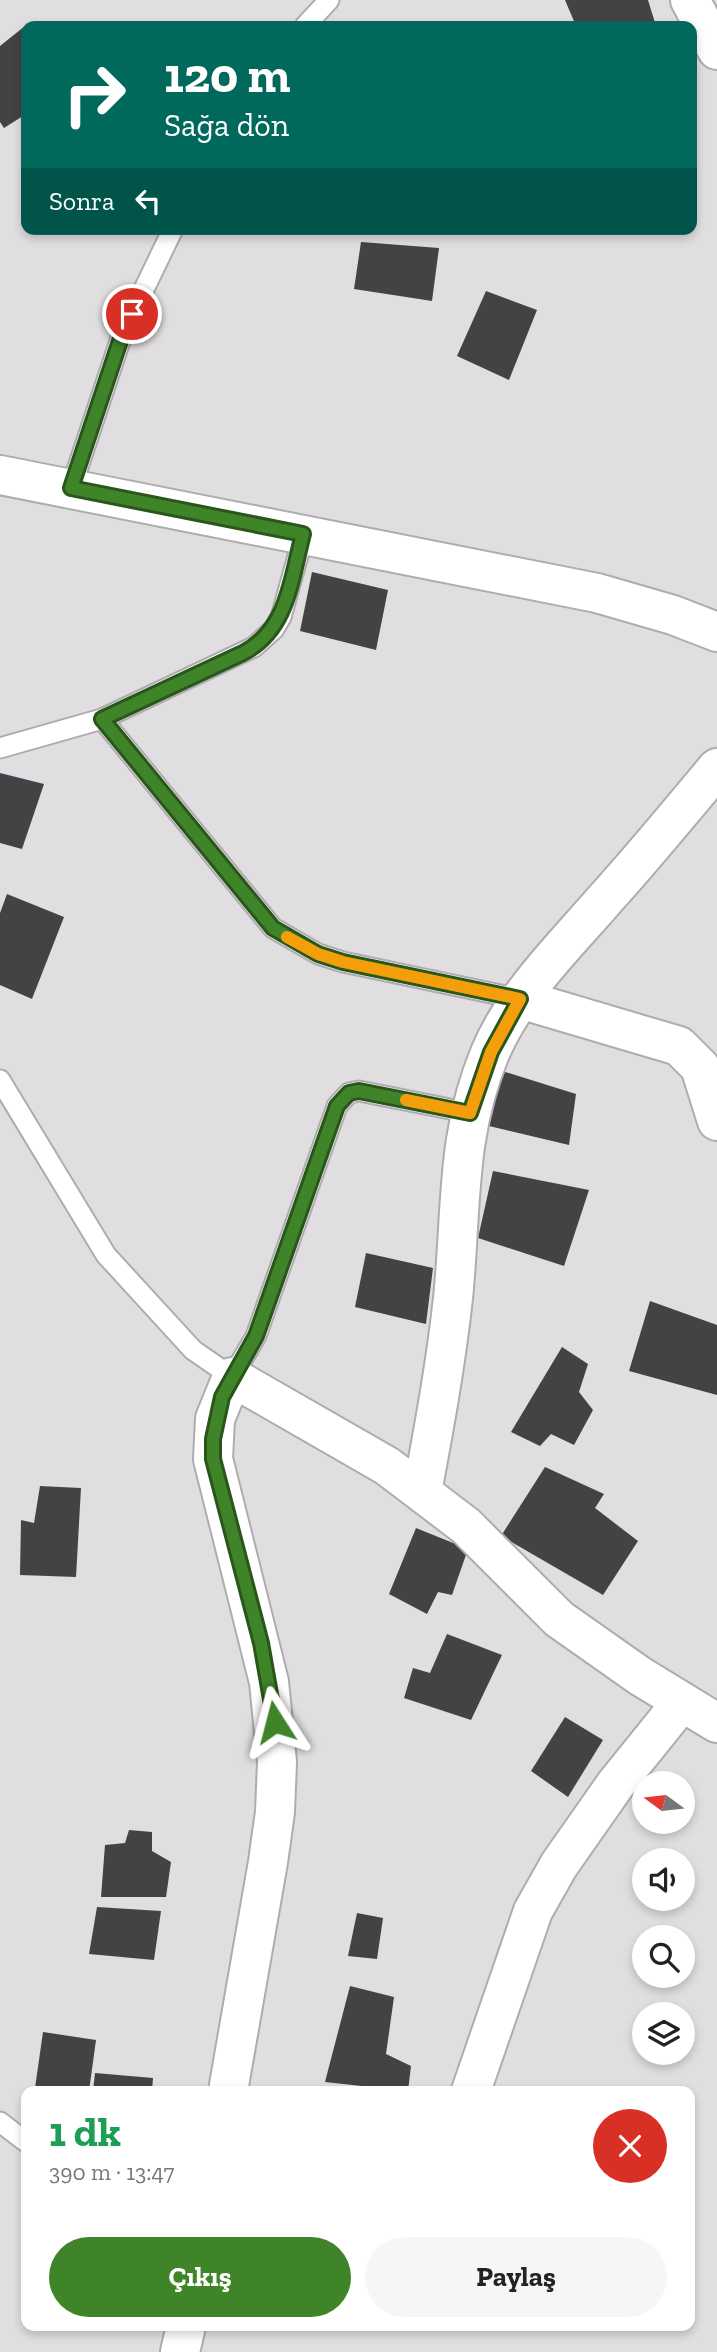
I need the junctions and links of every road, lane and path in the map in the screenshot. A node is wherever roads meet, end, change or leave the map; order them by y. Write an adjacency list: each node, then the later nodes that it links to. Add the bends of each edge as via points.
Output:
1 (329, 0): 3 (lane)
2 (690, 0): 4 (street)
3 (310, 21)
4 (717, 50)
5 (170, 235): 7 (lane, via 122,335)
6 (0, 475): 7 (street)
7 (71, 488): 8 (street)
8 (303, 534): 9 (street, via 597,593); 10 (lane, via 281,617 264,639)
9 (717, 632)
10 (102, 719): 11 (lane); 13 (lane, via 273,928 318,954 343,962)
11 (0, 748)
12 (717, 768): 13 (street)
13 (520, 999): 15 (street, via 491,1052); 16 (street, via 679,1046 700,1066)
14 (0, 1080): 17 (lane, via 106,1255 193,1350)
15 (470, 1113): 17 (lane, via 359,1091 342,1098 256,1336); 18 (street, via 461,1164 453,1297)
16 (717, 1121)
17 (232, 1377): 18 (street, via 387,1466); 20 (street, via 215,1419 213,1459 269,1682 277,1762 270,1849)
18 (422, 1492): 19 (street, via 466,1526 559,1619)
19 (707, 1712): 21 (street, via 607,1797 559,1865 533,1911)
20 (229, 2086)
21 (473, 2086)
22 (0, 2122): 23 (lane)
23 (21, 2138)
24 (185, 2331): 25 (street)
25 (180, 2352)

